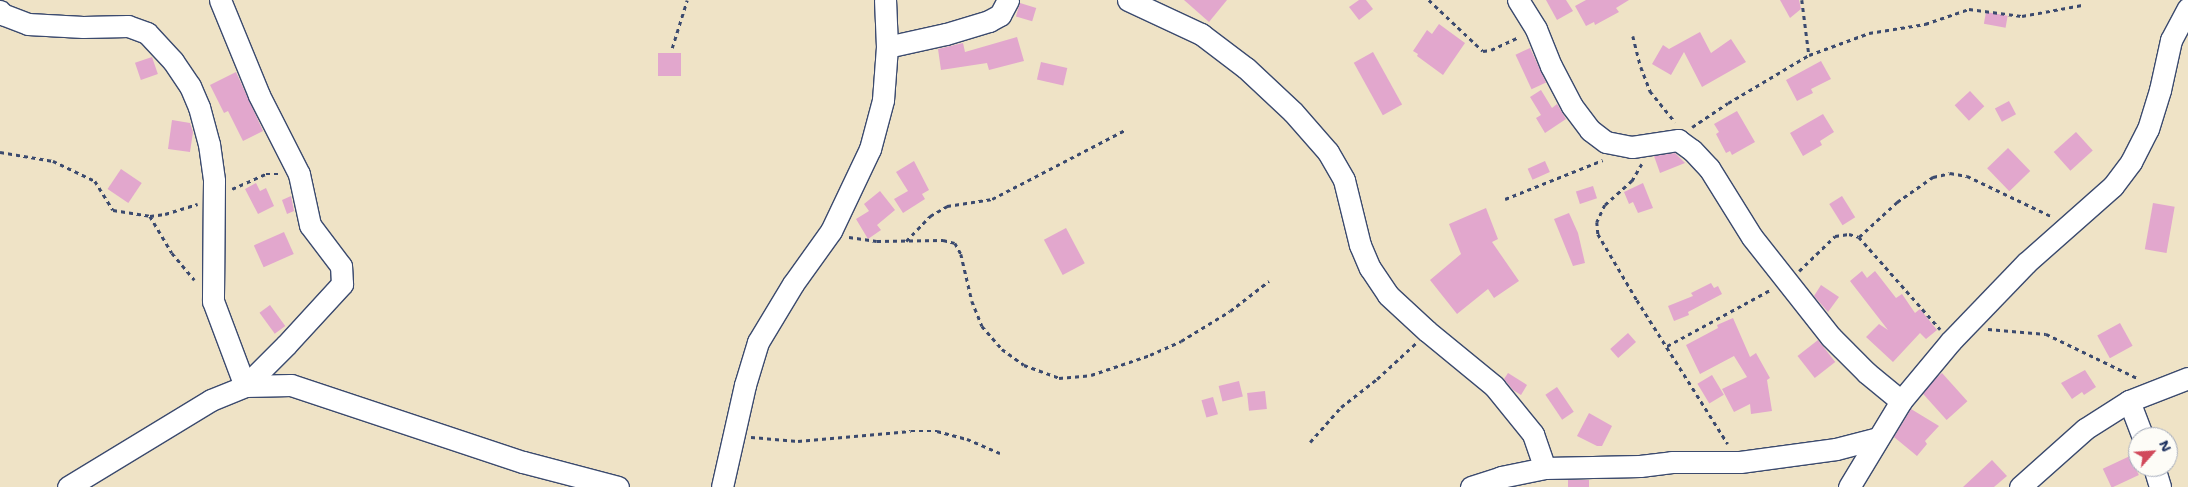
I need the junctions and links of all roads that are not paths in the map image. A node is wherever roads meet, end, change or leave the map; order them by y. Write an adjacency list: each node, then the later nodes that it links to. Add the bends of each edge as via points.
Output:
1 (220, 0): 11 (street, via 260,95 299,174 310,225 340,266 342,284 286,346)
2 (885, 0): 9 (street)
3 (1008, 0): 9 (street, via 1000,15 989,21)
4 (1128, 0): 6 (street, via 1132,4)
5 (1518, 0): 12 (street, via 1536,29 1572,106 1590,130 1606,142 1632,147 1649,146 1681,136 1709,168 1752,237 1830,337)
6 (1158, 6): 16 (street, via 1246,68 1293,112 1328,152 1344,180 1360,246 1388,295 1494,386 1533,434)
7 (2188, 8): 12 (street, via 2171,40 2148,129 2113,186 2026,263)
8 (1, 14): 11 (street, via 28,24 128,26 147,33 173,61 193,93 209,144 214,181 213,301)
9 (887, 47): 19 (street, via 883,100 874,133 831,231 793,284 758,342)
10 (2188, 378): 13 (street)
11 (244, 386): 17 (street, via 211,400); 18 (street, via 291,385 523,462)
12 (1900, 401): 15 (street)
13 (2129, 401): 14 (street); 22 (street, via 2085,429)
14 (2139, 427)
15 (1878, 438): 16 (street, via 1836,449 1740,462); 21 (street)
16 (1545, 468): 20 (street)
17 (68, 487)
18 (618, 487)
19 (722, 487)
20 (1471, 487)
21 (1849, 487)
22 (2020, 487)

